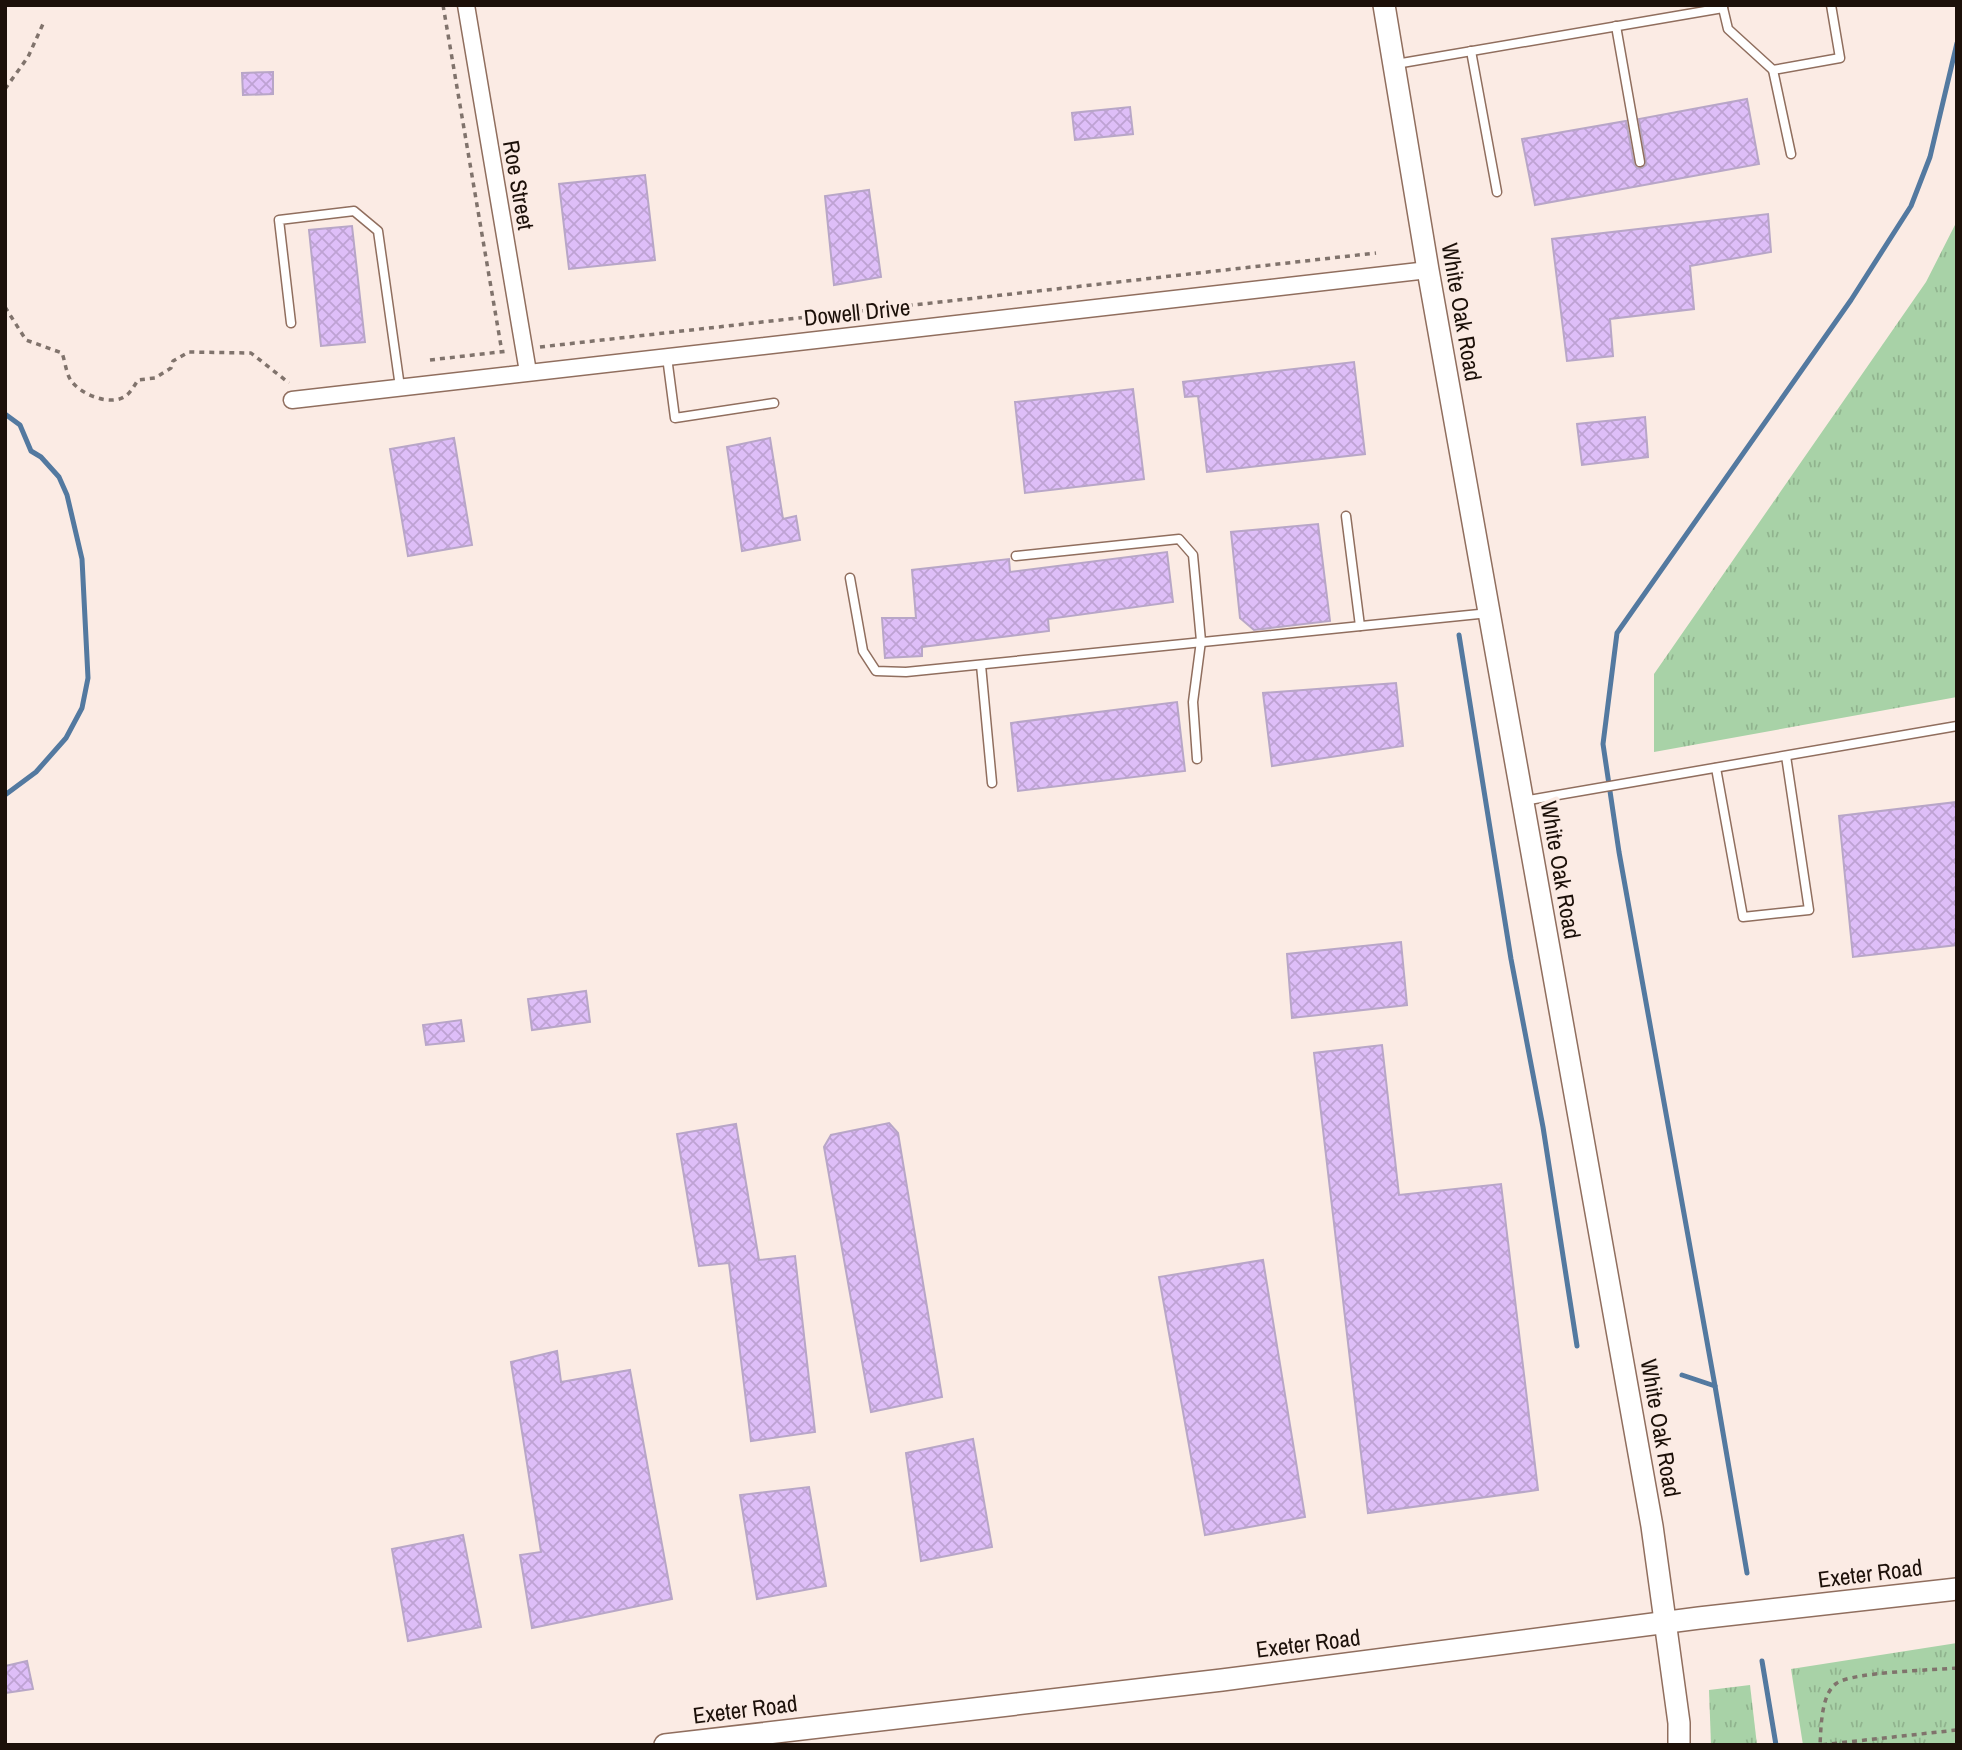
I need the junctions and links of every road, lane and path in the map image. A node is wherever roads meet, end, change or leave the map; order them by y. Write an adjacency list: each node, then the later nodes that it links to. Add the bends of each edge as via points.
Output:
1 (443, 5): 20 (path)
2 (466, 5): 19 (street, Roe Street)
3 (1384, 5): 9 (street, White Oak Road)
4 (1831, 5): 10 (lane, via 1840,58)
5 (1723, 7): 7 (lane); 10 (lane, via 1728,29)
6 (43, 24): 11 (path, via 28,57)
7 (1616, 26): 8 (lane); 13 (lane)
8 (1471, 51): 9 (lane); 14 (lane)
9 (1394, 65): 16 (street, White Oak Road)
10 (1773, 70): 12 (lane)
11 (5, 89)
12 (1791, 154)
13 (1640, 162)
14 (1497, 192)
15 (1376, 253): 19 (path)
16 (1428, 270): 21 (street, Dowell Drive); 30 (street, White Oak Road)
17 (5, 307): 25 (path, via 26,340 62,353 70,379 96,397 115,401 128,396 138,380 155,379 189,352 251,353)
18 (291, 323): 24 (lane, via 279,220 354,211 378,231)
19 (524, 349): 20 (path); 23 (street, Roe Street)
20 (502, 352): 22 (path)
21 (667, 357): 23 (street, Dowell Drive); 26 (lane, via 676,418)
22 (430, 360)
23 (528, 372): 24 (street, Dowell Drive)
24 (400, 387): 25 (street, Dowell Drive)
25 (300, 399)
26 (774, 403)
27 (1346, 516): 31 (lane)
28 (1016, 556): 32 (lane, via 1179,538 1193,555)
29 (850, 578): 33 (lane, via 863,651 876,671 906,673)
30 (1489, 613): 31 (lane); 39 (street, White Oak Road)
31 (1360, 626): 32 (lane)
32 (1201, 641): 33 (lane); 36 (lane, via 1193,702)
33 (981, 665): 38 (lane)
34 (1957, 726): 35 (lane)
35 (1786, 756): 37 (lane); 37 (lane, via 1809,910 1743,917)
36 (1197, 759)
37 (1716, 768): 39 (lane)
38 (992, 783)
39 (1523, 801): 41 (street, White Oak Road)
40 (1957, 1589): 41 (street, Exeter Road)
41 (1666, 1623): 44 (street, Exeter Road); 45 (street, White Oak Road)
42 (1957, 1668): 43 (path, via 1836,1683 1827,1696 1820,1745)
43 (1957, 1730)
44 (665, 1745)
45 (1679, 1745)

